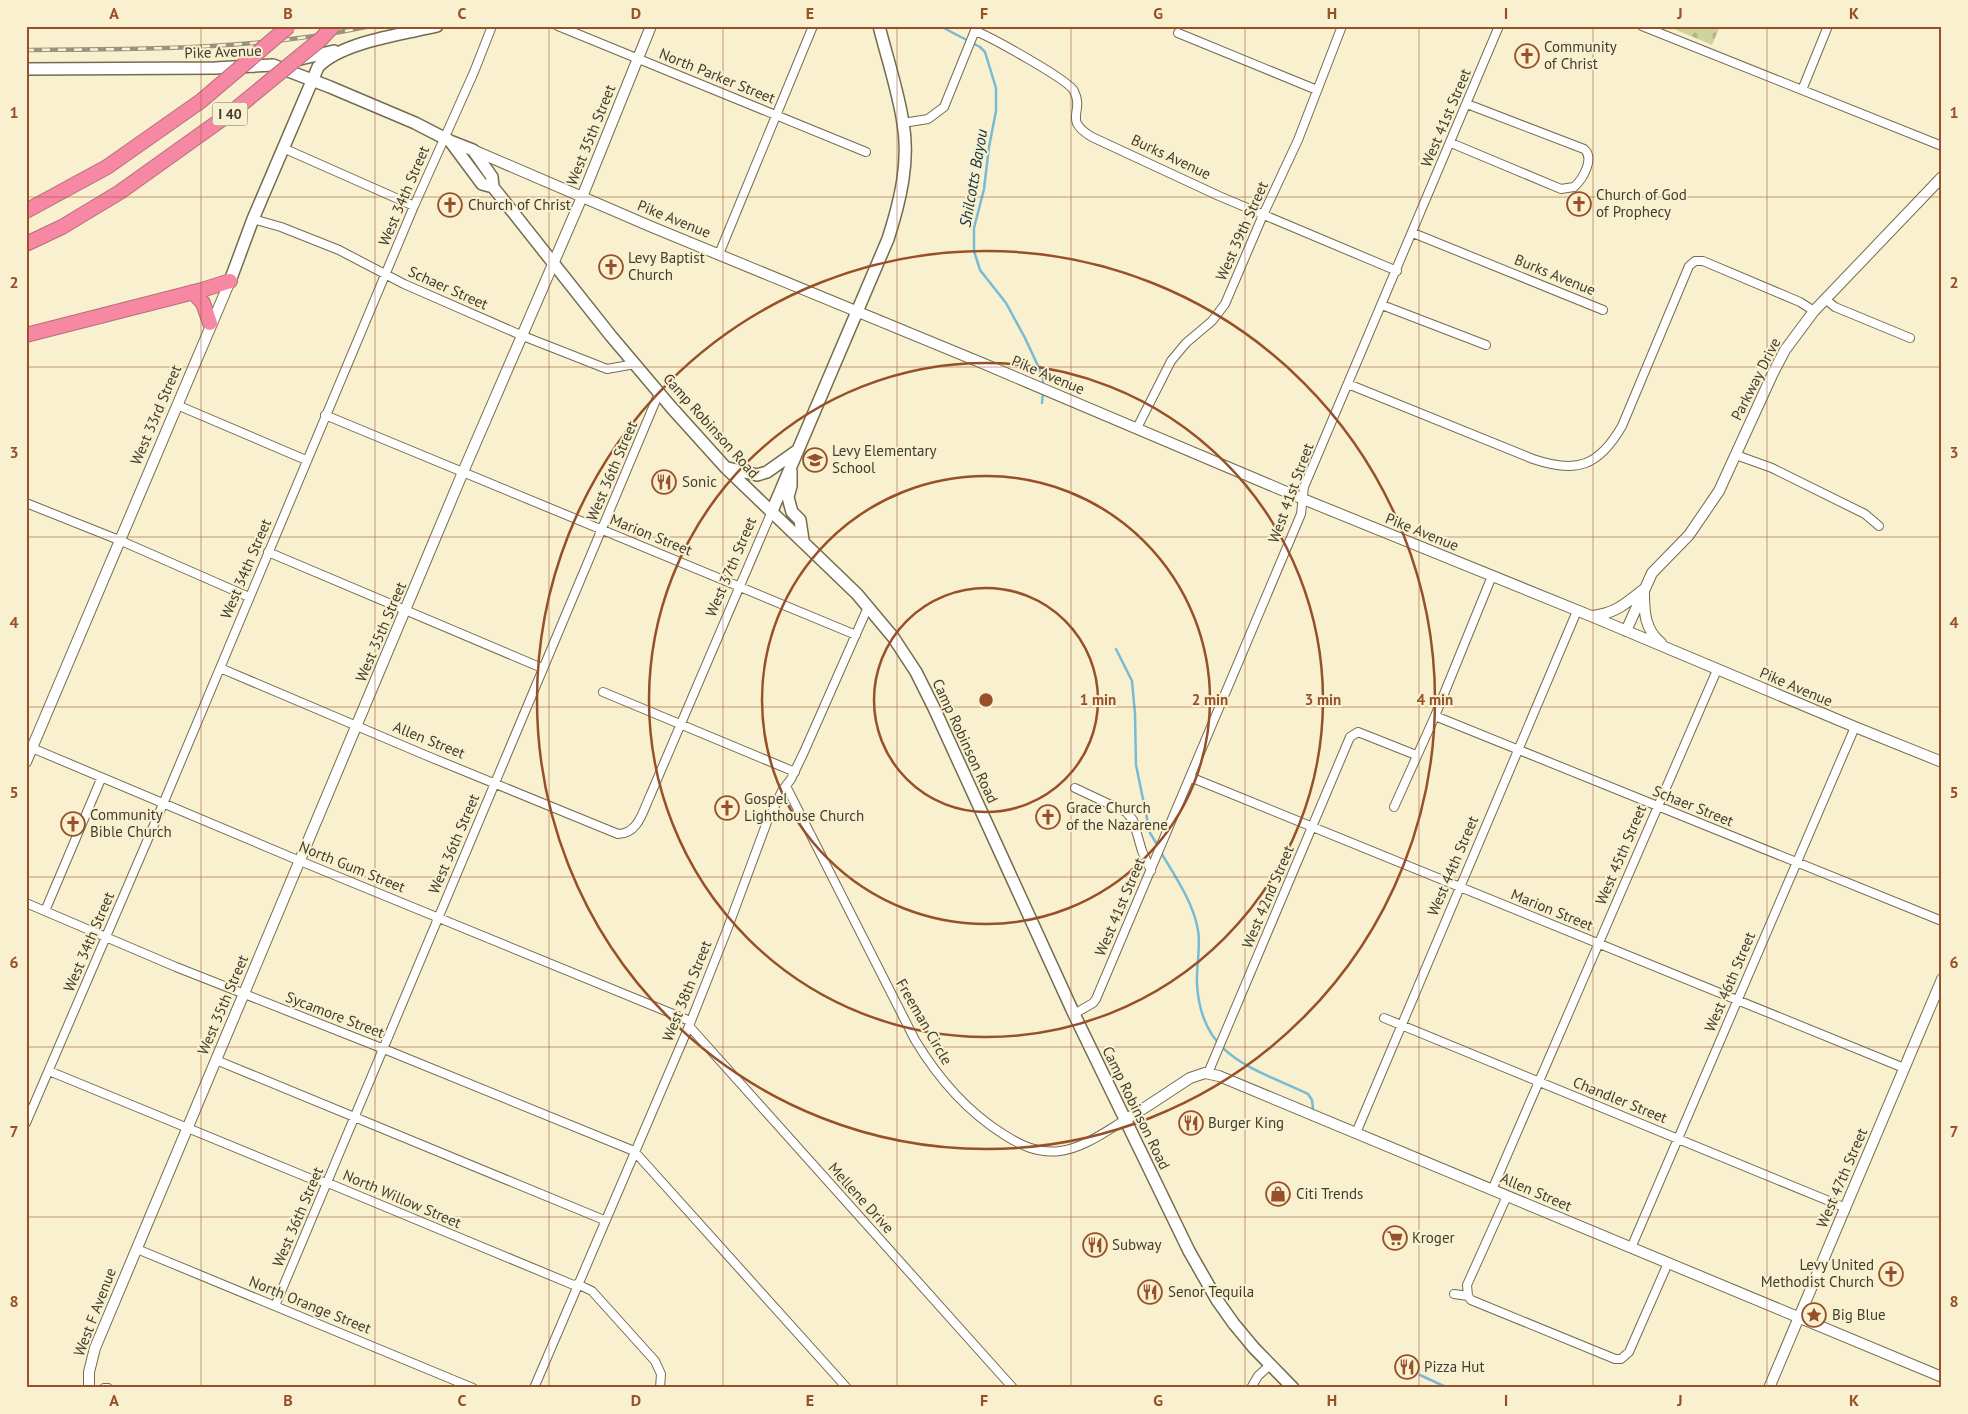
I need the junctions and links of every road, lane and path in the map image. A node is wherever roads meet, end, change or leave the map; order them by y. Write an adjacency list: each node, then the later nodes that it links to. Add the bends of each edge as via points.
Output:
1 (289, 26): 35 (highway, I 40, bridge, via 201,101 106,167)
2 (333, 26): 39 (highway, I 40, bridge, via 232,112 120,192 62,227)
3 (437, 26): 15 (main road)
4 (492, 26): 25 (street, West 34th Street)
5 (558, 26): 16 (street, North Parker Street)
6 (651, 26): 16 (street, West 35th Street)
7 (813, 26): 23 (street)
8 (879, 26): 24 (main road, West 37th Street)
9 (1342, 26): 20 (street, West 39th Street)
10 (1499, 26): 22 (street, West 41st Street)
11 (1642, 26): 21 (street)
12 (1828, 26): 21 (street)
13 (975, 30): 24 (street, via 944,107 928,119); 36 (street, Burks Avenue, via 1067,82 1076,95 1076,124 1081,130)
14 (1178, 33): 20 (street)
15 (354, 46): 17 (main road); 19 (main road, via 322,63)
16 (638, 59): 23 (street, North Parker Street); 33 (street, West 35th Street)
17 (273, 65): 18 (main road, Pike Avenue); 19 (main road, Pike Avenue)
18 (26, 69)
19 (312, 80): 25 (main road, Pike Avenue, via 415,122); 28 (main road, West 33rd Street)
20 (1318, 90): 36 (street, West 39th Street)
21 (1802, 90): 27 (street)
22 (1467, 104): 26 (street, West 41st Street); 26 (street, via 1584,149 1590,158 1574,188 1561,189)
23 (776, 115): 30 (street, North Parker Street); 40 (street)
24 (903, 123): 50 (main road, West 37th Street, via 904,172 895,218)
25 (447, 139): 29 (main road, Pike Avenue); 32 (main road, Camp Robinson Road, via 482,184); 34 (street, West 34th Street)
26 (1451, 143): 38 (street, West 41st Street)
27 (1942, 146)
28 (283, 148): 34 (street); 37 (main road, West 33rd Street)
29 (473, 150): 32 (main road, Camp Robinson Road, via 492,177); 33 (street, Pike Avenue)
30 (866, 152)
31 (1942, 177): 46 (street, Parkway Drive)
32 (493, 187): 41 (main road, Camp Robinson Road)
33 (582, 197): 40 (street, Pike Avenue); 41 (street, West 35th Street)
34 (414, 206): 43 (street, West 34th Street)
35 (26, 211)
36 (1263, 214): 42 (street, Burks Avenue); 61 (street, West 39th Street, via 1224,304 1212,321 1171,360)
37 (253, 218): 43 (street, Schaer Street, via 339,250); 44 (main road, West 33rd Street)
38 (1413, 233): 42 (street, West 41st Street); 48 (street, Burks Avenue)
39 (26, 244)
40 (719, 254): 50 (street, Pike Avenue)
41 (554, 262): 53 (street, West 35th Street); 56 (main road, Camp Robinson Road)
42 (1397, 271): 47 (street, West 41st Street)
43 (386, 274): 53 (street, Schaer Street); 60 (street, West 34th Street)
44 (230, 281): 45 (highway); 51 (street, West 33rd Street)
45 (193, 292): 51 (highway, via 203,303); 52 (highway)
46 (1825, 299): 49 (street, Parkway Drive); 54 (street, via 1835,307)
47 (1382, 305): 55 (street); 57 (street, West 41st Street)
48 (1603, 310)
49 (1814, 311): 57 (street, via 1784,294 1703,261 1695,261 1688,266 1622,426 1606,450 1592,461 1568,466 1542,462); 63 (street, Parkway Drive, via 1785,350)
50 (857, 312): 61 (street, Pike Avenue); 62 (main road, West 37th Street)
51 (210, 323): 59 (street, West 33rd Street)
52 (26, 335)
53 (523, 336): 56 (street, Schaer Street, via 607,369); 67 (street, West 35th Street)
54 (1910, 338)
55 (1486, 345)
56 (635, 364): 58 (main road, Camp Robinson Road)
57 (1348, 384): 68 (street, West 41st Street, via 1304,488)
58 (659, 393): 66 (main road, Camp Robinson Road); 72 (street, West 36th Street)
59 (177, 405): 64 (street); 73 (street, West 33rd Street)
60 (325, 415): 64 (street, West 34th Street); 67 (street, Marion Street)
61 (1137, 428): 68 (street, Pike Avenue)
62 (798, 450): 65 (main road, West 37th Street); 66 (main road, via 767,472 757,474)
63 (1736, 455): 71 (street, via 1772,468 1865,514); 78 (street, Parkway Drive, via 1702,519 1652,573)
64 (306, 460): 75 (street, West 34th Street)
65 (791, 466): 70 (main road, West 37th Street); 74 (main road, via 788,497 792,512 800,520)
66 (726, 468): 70 (main road, Camp Robinson Road)
67 (464, 472): 72 (street, Marion Street); 81 (street, West 35th Street)
68 (1303, 500): 76 (street, Pike Avenue); 101 (street, West 41st Street, via 1300,514)
69 (26, 503): 73 (street)
70 (772, 511): 74 (main road, Camp Robinson Road); 77 (street, West 37th Street)
71 (1879, 526)
72 (602, 530): 77 (street, Marion Street); 88 (street, West 36th Street)
73 (119, 540): 79 (street); 95 (street, West 33rd Street)
74 (803, 540): 80 (main road, Camp Robinson Road)
75 (268, 552): 79 (street, West 34th Street); 81 (street)
76 (1492, 576): 82 (street, Pike Avenue); 91 (street)
77 (739, 586): 85 (street, Marion Street); 92 (street, West 37th Street)
78 (1644, 590): 83 (street, Parkway Drive, via 1619,609); 84 (street, Parkway Drive); 86 (street, via 1648,626)
79 (250, 597): 87 (street, West 34th Street)
80 (868, 607): 85 (street, West 38th Street); 124 (main road, Camp Robinson Road, via 916,672)
81 (406, 611): 88 (street); 93 (street, West 35th Street)
82 (1577, 611): 83 (street, Pike Avenue); 96 (street, West 44th Street)
83 (1591, 616): 84 (street, Pike Avenue)
84 (1626, 631): 86 (street, Pike Avenue)
85 (856, 635): 100 (street, West 38th Street)
86 (1670, 650): 89 (street, Pike Avenue)
87 (220, 668): 93 (street, Allen Street); 106 (street, West 34th Street)
88 (542, 668): 103 (street, West 36th Street)
89 (1717, 670): 94 (street, Pike Avenue); 107 (street, West 45th Street)
90 (603, 692): 92 (street)
91 (1435, 716): 96 (street, Schaer Street); 97 (street)
92 (680, 724): 100 (street); 110 (street, West 37th Street, via 647,803 637,824)
93 (358, 726): 103 (street, Allen Street); 111 (street, West 35th Street)
94 (1855, 728): 99 (street, Pike Avenue); 112 (street, West 46th Street)
95 (32, 748): 98 (street, West 33rd Street); 102 (street, North Gum Street)
96 (1517, 749): 107 (street, Schaer Street); 114 (street, West 44th Street)
97 (1416, 755): 108 (street); 109 (street, West 42nd Street, via 1355,732 1350,737)
98 (26, 762)
99 (1942, 762)
100 (795, 772): 104 (street, West 38th Street)
101 (1190, 777): 109 (street, Marion Street); 113 (street, West 41st Street)
102 (101, 779): 106 (street, North Gum Street); 116 (street)
103 (495, 783): 110 (street, Allen Street, via 618,834); 117 (street, West 36th Street)
104 (786, 786): 126 (street, West 38th Street, via 767,822); 135 (street, Freeman Circle, via 915,1040 933,1069 964,1104 1019,1144 1040,1151 1055,1152 1076,1147)
105 (1075, 788): 113 (street, via 1126,812 1133,820)
106 (163, 804): 111 (street, North Gum Street); 119 (street, West 34th Street)
107 (1657, 806): 112 (street, Schaer Street); 120 (street, West 45th Street)
108 (1394, 807)
109 (1313, 827): 114 (street, Marion Street); 132 (street, West 42nd Street)
110 (629, 832)
111 (300, 861): 117 (street, North Gum Street); 122 (street, West 35th Street)
112 (1796, 863): 118 (street, Schaer Street); 123 (street, West 46th Street)
113 (1151, 871): 124 (street, West 41st Street, via 1096,999)
114 (1459, 887): 120 (street, Marion Street); 127 (street, West 44th Street)
115 (26, 903): 116 (street, Sycamore Street)
116 (45, 911): 119 (street, Sycamore Street)
117 (438, 916): 126 (street, North Gum Street); 128 (street, West 36th Street)
118 (1942, 921)
119 (107, 936): 122 (street, Sycamore Street); 131 (street, West 34th Street)
120 (1598, 943): 123 (street, Marion Street); 133 (street, West 45th Street)
121 (1942, 980): 130 (street, West 47th Street)
122 (244, 994): 128 (street, Sycamore Street); 129 (street, West 35th Street)
123 (1737, 1000): 130 (street, Marion Street); 139 (street, West 46th Street)
124 (1074, 1014): 135 (main road, Camp Robinson Road)
125 (1384, 1018): 127 (street, Chandler Street)
126 (689, 1023): 140 (street, West 38th Street); 163 (street, Mellene Drive)
127 (1400, 1025): 133 (street, Chandler Street); 138 (street, West 44th Street)
128 (384, 1049): 134 (street, West 36th Street); 140 (street, Sycamore Street)
129 (216, 1060): 134 (street); 137 (street, West 35th Street)
130 (1904, 1068): 144 (street, West 47th Street)
131 (49, 1071): 136 (street, West 34th Street); 137 (street, North Willow Street)
132 (1208, 1073): 135 (street, via 1190,1078); 138 (street, Allen Street)
133 (1539, 1082): 139 (street, Chandler Street); 142 (street, West 45th Street)
134 (354, 1117): 141 (street, West 36th Street); 145 (street)
135 (1125, 1120): 154 (main road, Camp Robinson Road, via 1201,1274 1234,1324)
136 (26, 1124)
137 (188, 1127): 141 (street, North Willow Street); 147 (street, West 35th Street)
138 (1356, 1132): 142 (street, Allen Street)
139 (1678, 1139): 144 (street, Chandler Street); 146 (street, West 46th Street)
140 (634, 1151): 145 (street, West 38th Street); 162 (street)
141 (328, 1183): 149 (street, North Willow Street); 152 (street, West 36th Street)
142 (1492, 1190): 143 (street, Allen Street)
143 (1507, 1196): 146 (street, Allen Street); 151 (street, via 1467,1285)
144 (1846, 1208): 153 (street, West 47th Street)
145 (604, 1220): 149 (street, West 38th Street)
146 (1631, 1248): 148 (street, Allen Street)
147 (137, 1249): 152 (street, North Orange Street); 156 (street, West F Avenue, via 92,1358)
148 (1668, 1263): 151 (street, via 1629,1352 1621,1360 1503,1314); 153 (street, Allen Street)
149 (577, 1285): 160 (street, West 38th Street); 161 (street, North Willow Street, via 592,1291 655,1361 661,1374)
150 (1454, 1294): 151 (street)
151 (1468, 1296)
152 (275, 1306): 159 (street, North Orange Street)
153 (1799, 1318): 155 (street, Allen Street); 166 (street, West 47th Street)
154 (1270, 1365): 164 (street); 165 (main road, Camp Robinson Road)
155 (1942, 1377)
156 (89, 1388)
157 (104, 1388): 158 (street)
158 (108, 1388)
159 (473, 1388)
160 (534, 1388)
161 (660, 1388)
162 (847, 1388)
163 (1014, 1388)
164 (1251, 1388)
165 (1293, 1388)
166 (1769, 1388)

